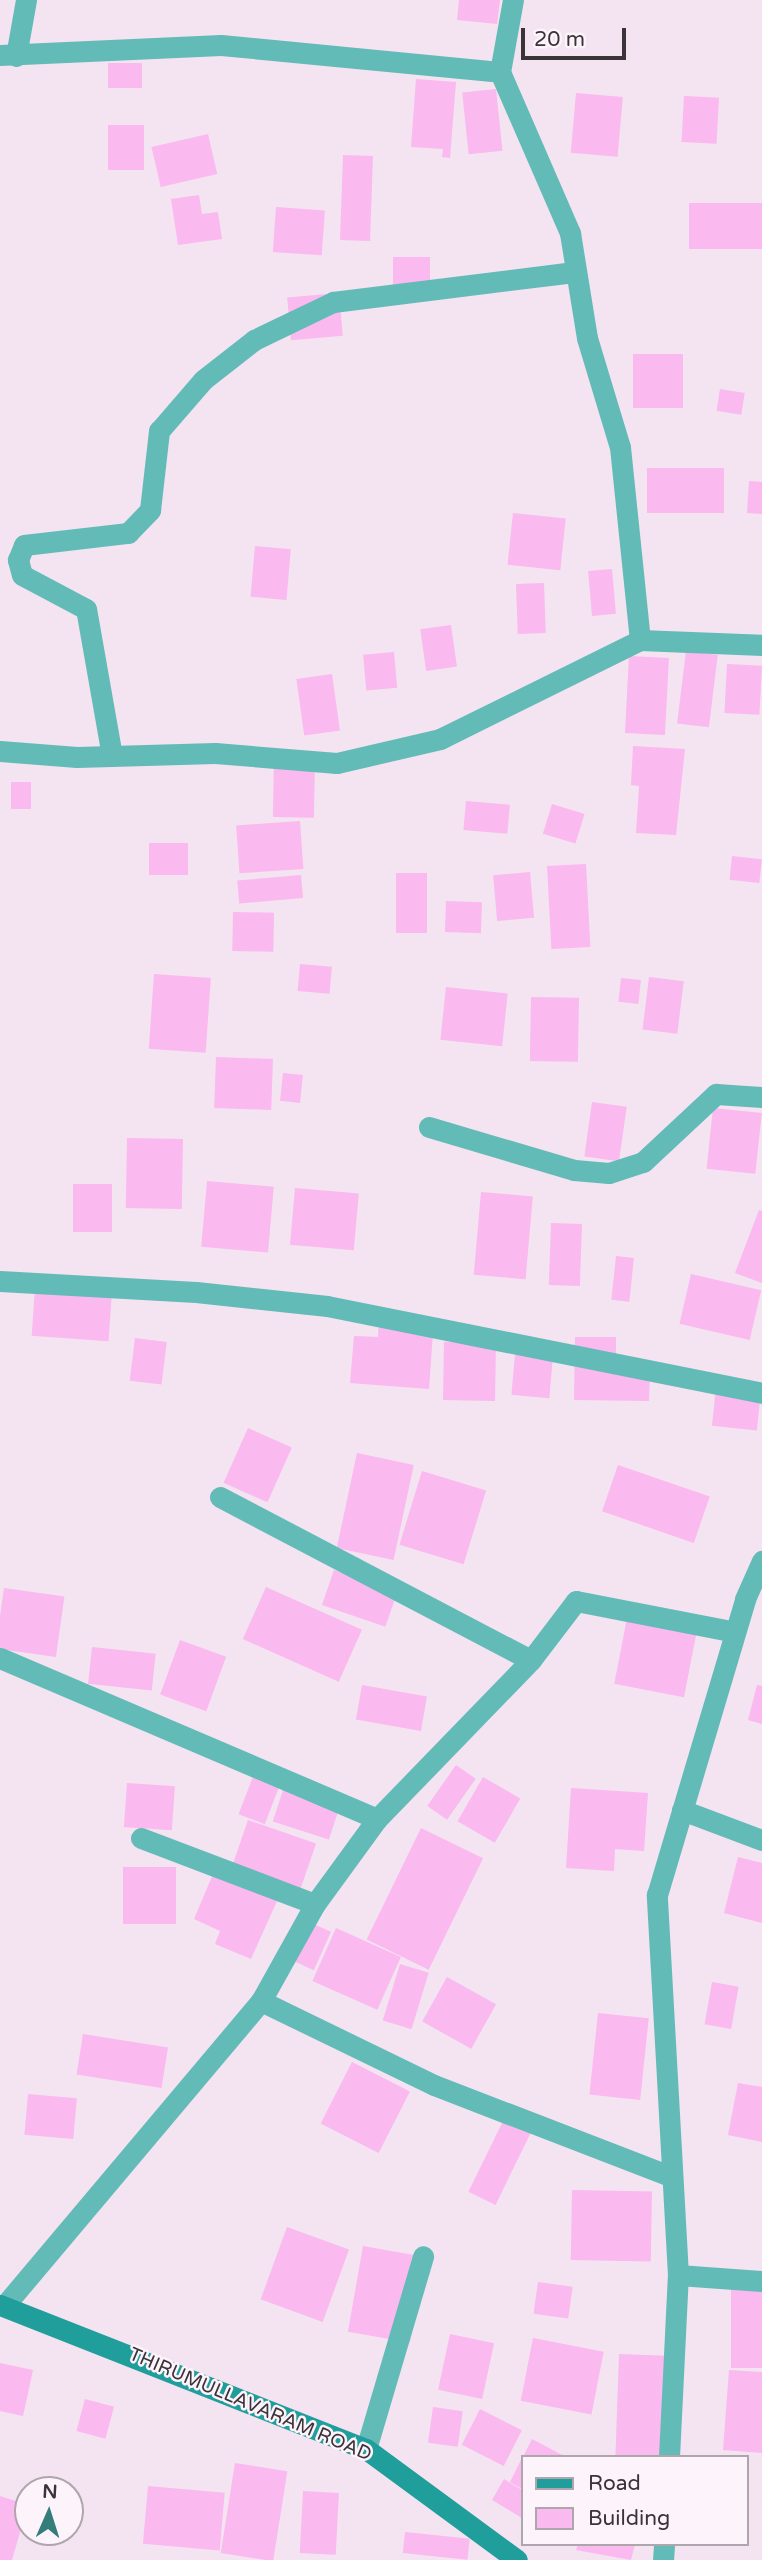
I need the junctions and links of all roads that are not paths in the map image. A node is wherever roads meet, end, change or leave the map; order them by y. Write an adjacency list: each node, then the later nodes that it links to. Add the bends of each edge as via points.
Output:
1 (26, 0): 3 (street)
2 (513, 0): 4 (street)
3 (8, 56): 4 (street, via 221,45)
4 (500, 72): 5 (street, via 570,233)
5 (575, 272): 6 (street, via 587,338 620,447); 9 (street, via 333,302 254,340 203,380 159,431 150,510 128,533 24,545 18,560 22,575 86,609)
6 (640, 640): 7 (street); 9 (street, via 440,739 337,763 215,753)
7 (762, 645)
8 (0, 751): 9 (street)
9 (112, 756)
10 (762, 1097): 11 (street, via 716,1094 643,1162 609,1173 574,1170)
11 (429, 1127)
12 (0, 1281): 13 (street, via 196,1292 327,1306)
13 (762, 1393)
14 (220, 1497): 18 (street)
15 (762, 1561): 16 (street)
16 (735, 1632): 18 (street, via 576,1601); 19 (street)
17 (0, 1658): 20 (street)
18 (531, 1660): 20 (street)
19 (682, 1810): 22 (street); 25 (street, via 657,1895)
20 (377, 1819): 23 (street)
21 (141, 1838): 23 (street)
22 (762, 1840)
23 (314, 1903): 24 (street)
24 (261, 2001): 25 (street, via 434,2085); 29 (street)
25 (672, 2177): 27 (street)
26 (423, 2256): 30 (street)
27 (678, 2274): 28 (street); 31 (street)
28 (762, 2281)
29 (2, 2305): 30 (street, THIRUMULLAVARAM ROAD)
30 (366, 2449): 32 (street, THIRUMULLAVARAM ROAD)
31 (669, 2455)
32 (517, 2560)

